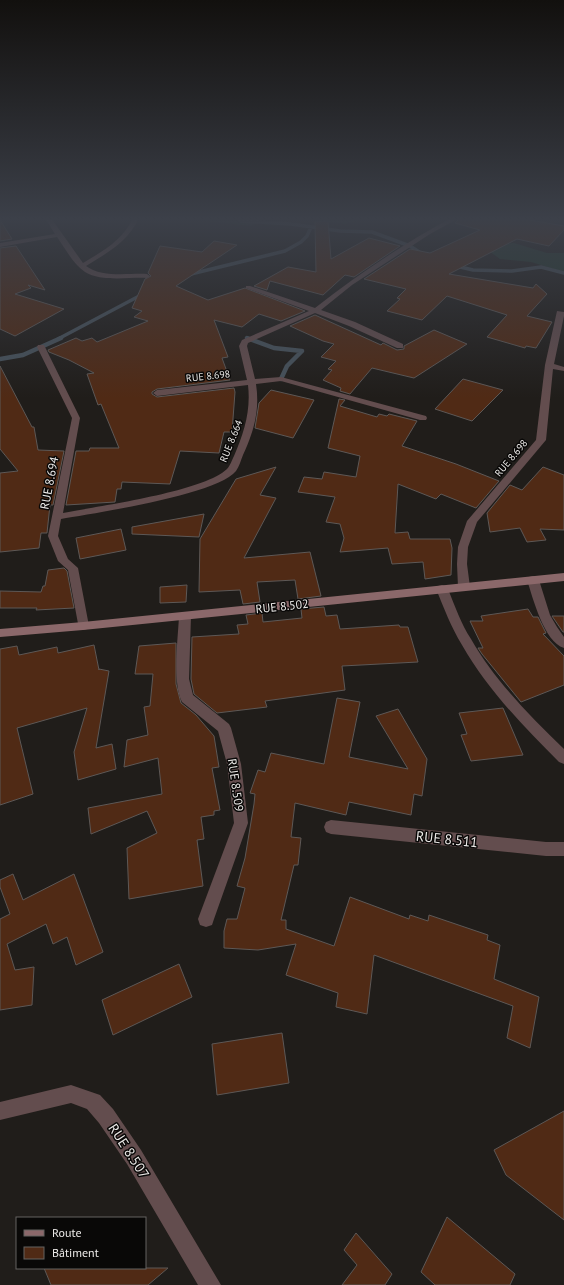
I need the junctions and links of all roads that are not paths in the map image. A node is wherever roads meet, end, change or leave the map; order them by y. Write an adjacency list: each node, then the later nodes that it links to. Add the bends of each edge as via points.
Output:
1 (359, 278): 3 (street)
2 (248, 287): 3 (street)
3 (317, 310): 5 (street); 9 (street, RUE 8.664, via 245,342 243,346)
4 (564, 314): 7 (street, RUE 8.698, via 560,313)
5 (400, 346)
6 (41, 347): 12 (street, RUE 8.694, via 76,418)
7 (549, 366): 8 (street); 15 (street, RUE 8.698, via 541,440 472,521 462,564)
8 (564, 369)
9 (252, 383): 10 (street, RUE 8.698); 11 (street, RUE 8.698, via 281,379); 12 (street, RUE 8.664, via 252,418 232,470 225,476 208,484 130,504)
10 (157, 393)
11 (423, 418)
12 (56, 517): 18 (street, RUE 8.694, via 53,536 63,561 73,568)
13 (564, 577): 14 (main road, RUE 8.502)
14 (533, 580): 15 (main road, RUE 8.502); 20 (street, via 544,615 557,638)
15 (464, 587): 16 (main road, RUE 8.502)
16 (442, 589): 17 (main road, RUE 8.502); 21 (street, via 466,641 489,677 532,727)
17 (184, 616): 18 (main road, RUE 8.502); 24 (street, RUE 8.509, via 183,680 187,698 224,728 234,764 241,823)
18 (83, 626): 19 (main road, RUE 8.502)
19 (0, 633)
20 (564, 644)
21 (564, 758)
22 (331, 827): 23 (street, RUE 8.511, via 546,849)
23 (564, 848)
24 (206, 919)
25 (0, 1111): 26 (street, RUE 8.507, via 71,1094 93,1102 106,1116 134,1157)
26 (210, 1285)

